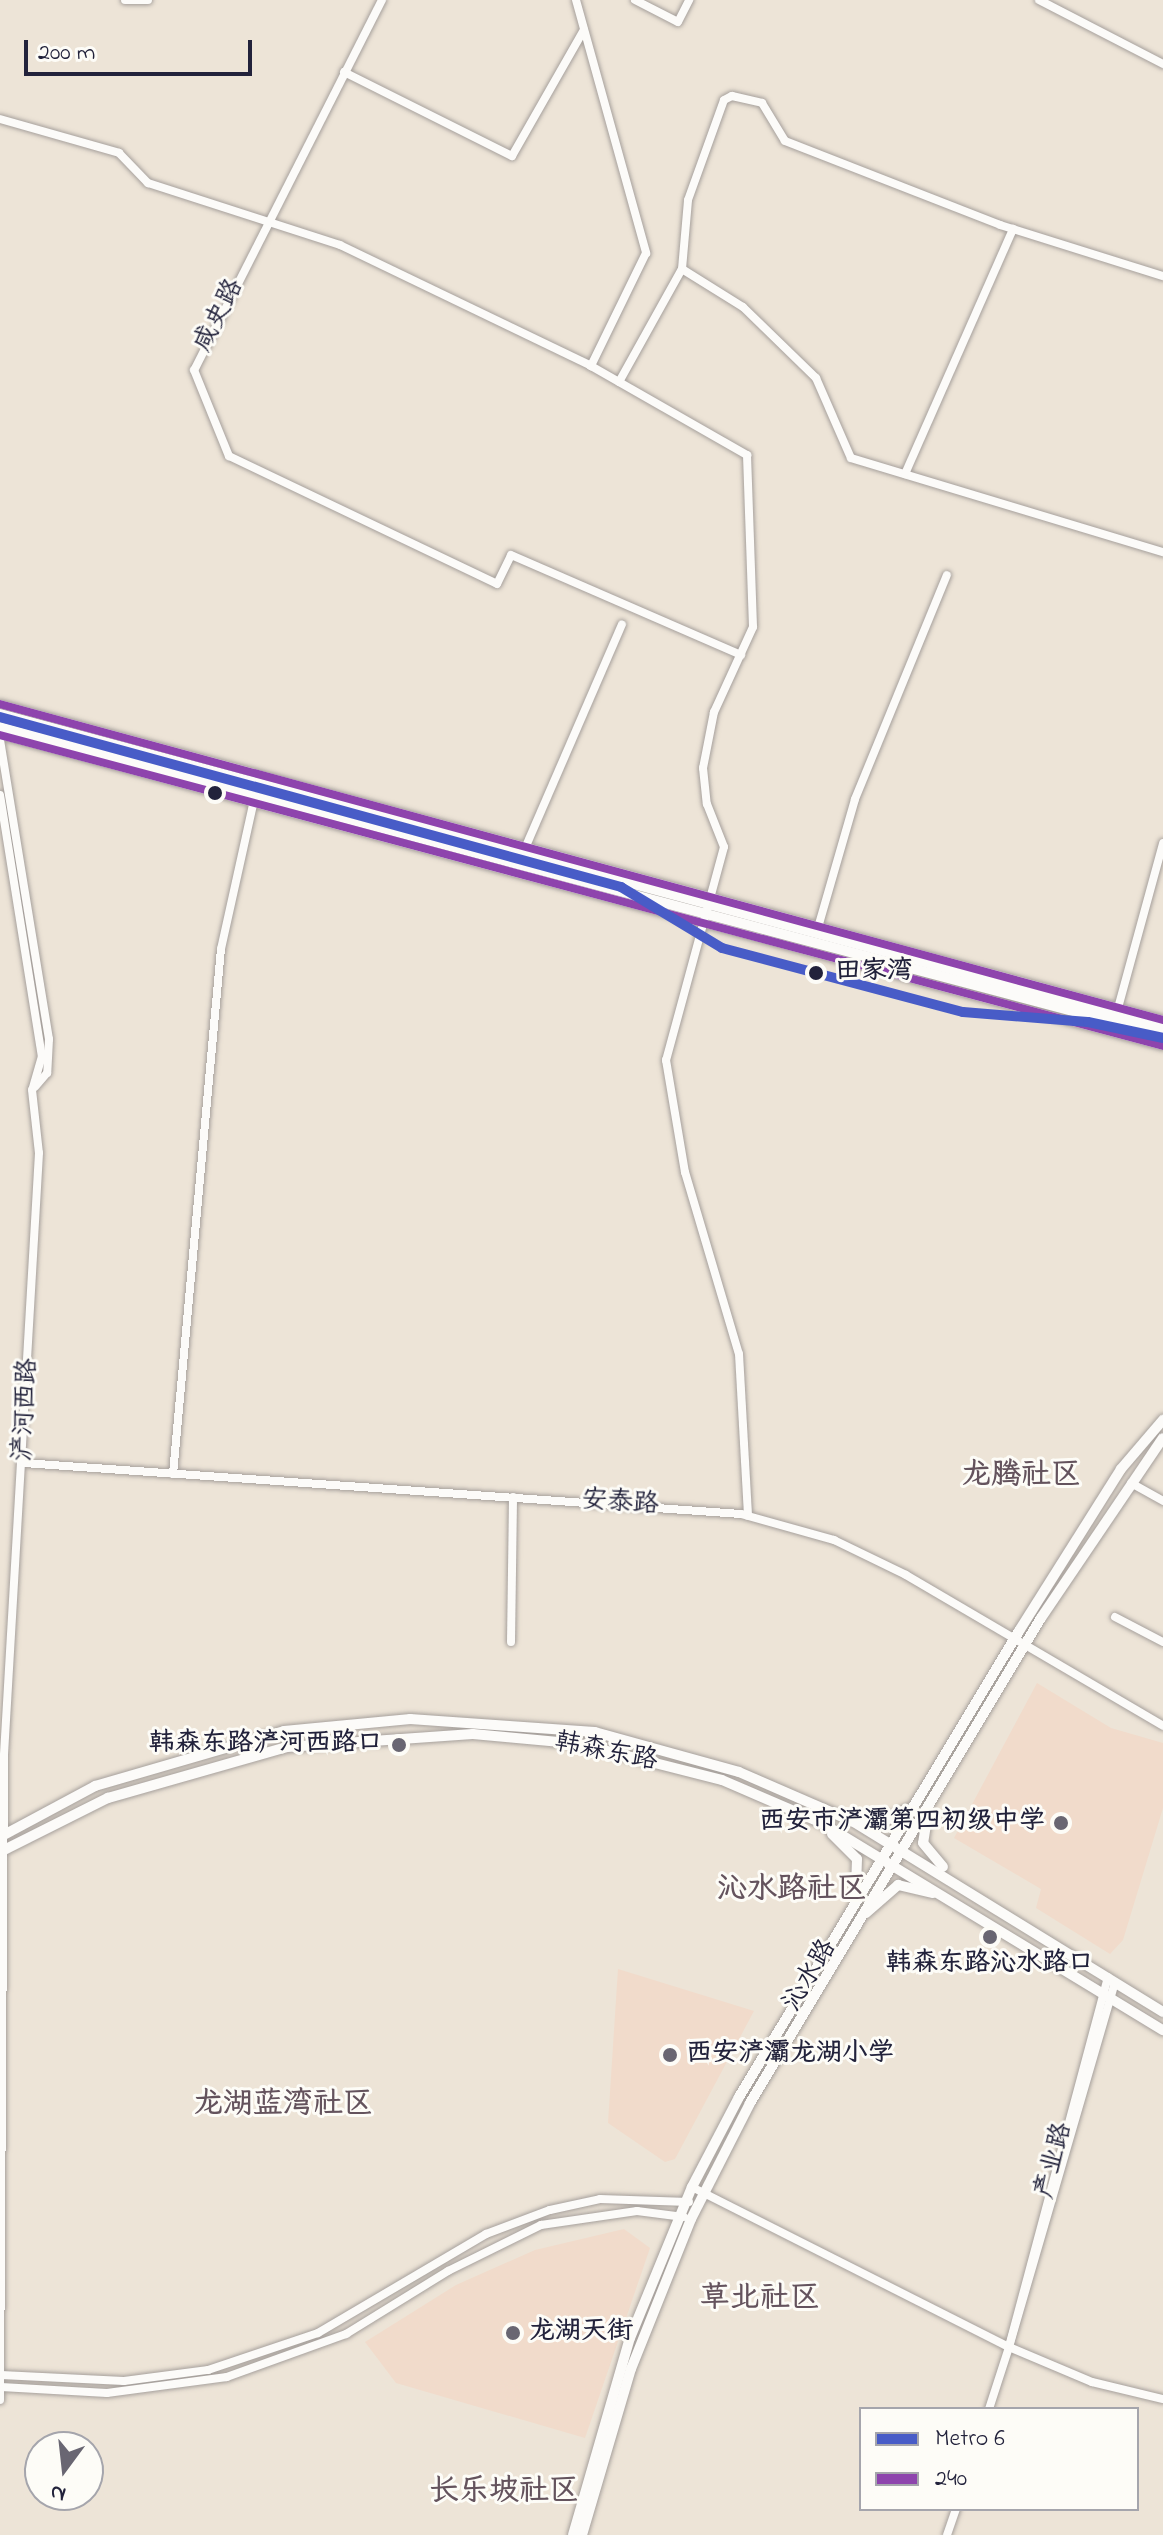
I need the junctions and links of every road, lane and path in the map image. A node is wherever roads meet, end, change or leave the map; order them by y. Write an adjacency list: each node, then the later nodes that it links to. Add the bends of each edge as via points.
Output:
1 (125, 0): 2 (street)
2 (148, 0)
3 (382, 0): 10 (street, 咸史路)
4 (576, 0): 8 (street)
5 (635, 0): 6 (street, via 678,22)
6 (689, 0)
7 (1039, 0): 9 (street)
8 (584, 30): 10 (street, via 512,156); 16 (street, via 646,253)
9 (1163, 64)
10 (344, 72): 12 (street, 咸史路)
11 (0, 119): 12 (street, via 119,153 148,183)
12 (268, 221): 16 (street, via 340,245); 22 (street, 咸史路, via 194,370 229,456 497,584 511,555)
13 (1013, 229): 14 (street, via 785,141 762,103 732,96 724,100 688,200); 15 (street); 18 (street)
14 (682, 269): 17 (street); 18 (street, via 743,307 816,378 851,458)
15 (1163, 276)
16 (591, 366): 17 (street)
17 (619, 382): 22 (street, via 747,455 745,543 755,608)
18 (905, 474): 19 (street)
19 (1163, 552)
20 (947, 575): 32 (street, via 855,799)
21 (622, 624): 30 (street)
22 (741, 655): 31 (street, via 706,739 703,787 724,847)
23 (0, 704): 30 (street)
24 (0, 714): 30 (main road)
25 (0, 727): 28 (main road)
26 (0, 738): 28 (street); 38 (street, via 49,1039 47,1073)
27 (0, 795): 38 (street, 浐河西路, via 42,1056)
28 (255, 797): 31 (main road); 42 (street, via 221,949)
29 (1163, 843): 33 (street)
30 (524, 851): 31 (main road)
31 (707, 909): 32 (main road); 36 (main road); 37 (street); 46 (street, via 666,1060 685,1172 739,1354)
32 (817, 929): 33 (street); 35 (main road)
33 (1118, 1008): 34 (street)
34 (1163, 1020)
35 (1163, 1026)
36 (1163, 1035)
37 (1163, 1046)
38 (32, 1090): 41 (street, 浐河西路, via 39,1153)
39 (1163, 1420): 49 (main road, 沁水路, via 1121,1469)
40 (1163, 1438): 43 (main road, 沁水路)
41 (24, 1463): 42 (street, 安泰路); 56 (street, 浐河西路)
42 (173, 1474): 44 (street, 安泰路)
43 (1131, 1483): 45 (street); 49 (main road, 沁水路)
44 (513, 1497): 46 (street, 安泰路); 48 (street)
45 (1163, 1501)
46 (748, 1516): 49 (street, 安泰路, via 834,1540)
47 (1115, 1617): 50 (street)
48 (511, 1642)
49 (1019, 1642): 51 (street, 安泰路); 52 (main road, 沁水路); 53 (main road, 沁水路)
50 (1163, 1642)
51 (1163, 1726)
52 (926, 1785): 54 (main road, via 903,1813 883,1822); 57 (main road, 沁水路)
53 (934, 1796): 57 (main road, 沁水路); 60 (main road, via 923,1843)
54 (825, 1808): 56 (main road, 韩森东路, via 644,1742 544,1725 410,1719 219,1745 95,1786); 57 (main road, 韩森东路)
55 (811, 1818): 58 (main road, 韩森东路, via 734,1785 617,1751 427,1735 287,1747 213,1763 108,1798); 59 (main road, 韩森东路); 62 (main road, via 852,1850 860,1868)
56 (1, 1836): 58 (street, 浐河西路)
57 (896, 1845): 59 (main road, 沁水路); 60 (main road, 韩森东路)
58 (1, 1851): 73 (street, 浐河西路)
59 (887, 1858): 61 (main road, 韩森东路); 62 (main road, 沁水路); 63 (main road, 沁水路)
60 (966, 1886): 64 (main road, 韩森东路)
61 (949, 1899): 63 (main road, via 898,1885); 65 (main road, 韩森东路)
62 (845, 1919): 68 (main road, 沁水路)
63 (849, 1933): 69 (main road, 沁水路)
64 (1111, 1979): 65 (street, 产业路); 66 (main road, 韩森东路)
65 (1104, 1993): 67 (main road, 韩森东路); 72 (street, 产业路)
66 (1163, 2012)
67 (1163, 2030)
68 (692, 2187): 69 (street); 70 (main road, 沁水路)
69 (703, 2192): 70 (main road, 沁水路); 72 (street)
70 (692, 2203): 71 (main road, 沁水路); 73 (street, via 600,2199 525,2219 486,2234 318,2333 220,2367 124,2381)
71 (686, 2218): 74 (street, via 598,2213 531,2229 346,2334 227,2377 107,2393); 79 (main road, 沁水路, via 630,2338); 80 (main road, 沁水路, via 622,2395)
72 (1009, 2347): 75 (street, via 1092,2382); 77 (street, 产业路)
73 (1, 2375): 74 (street, 浐河西路)
74 (1, 2387): 76 (street, 浐河西路)
75 (1163, 2399)
76 (0, 2400)
77 (990, 2407)
78 (955, 2511): 81 (street)
79 (573, 2535)
80 (582, 2535)
81 (947, 2535)

